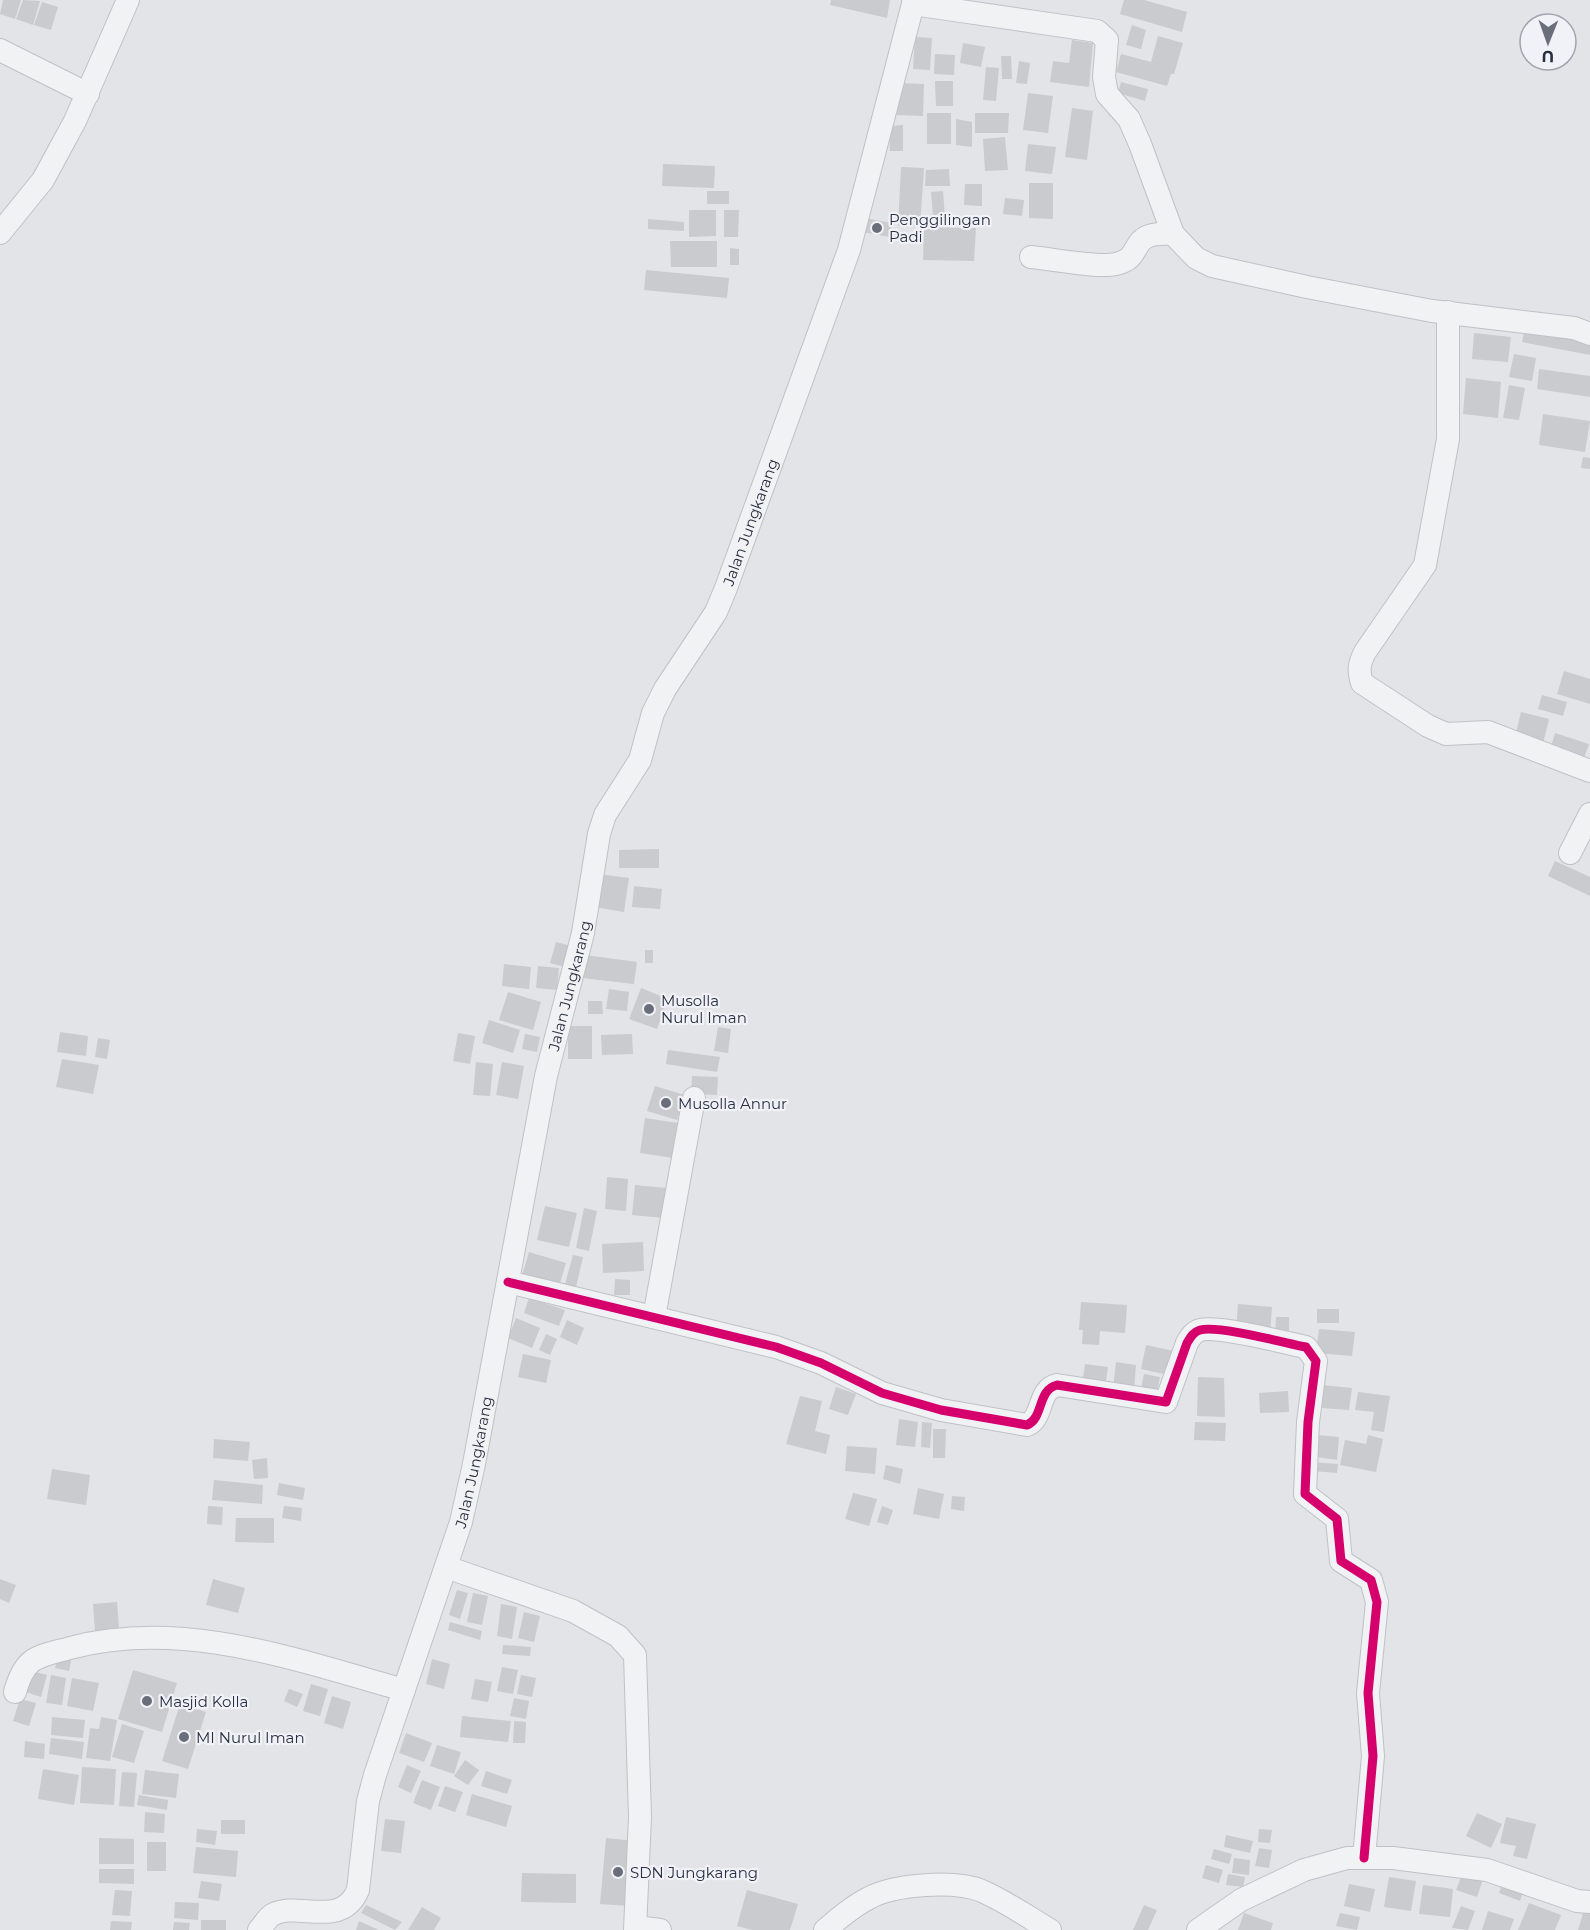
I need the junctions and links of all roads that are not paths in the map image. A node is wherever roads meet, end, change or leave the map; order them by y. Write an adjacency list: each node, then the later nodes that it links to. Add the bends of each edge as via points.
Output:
1 (128, 0): 4 (street)
2 (914, 2): 6 (street, via 1097,31 1107,40 1107,94 1129,119); 14 (street, Jalan Jungkarang, via 839,279 726,588 716,612 665,689 653,713 639,760 602,825 584,933 546,1076)
3 (0, 50): 4 (street)
4 (88, 94): 5 (street, via 43,180)
5 (0, 233)
6 (1173, 234): 7 (street, via 1144,236 1131,256 1116,264); 8 (street, via 1196,258 1212,266)
7 (1032, 257)
8 (1448, 312): 9 (street); 10 (street, via 1448,439 1428,553 1425,565 1365,652 1359,664 1362,684 1446,734 1488,732)
9 (1590, 334)
10 (1590, 771)
11 (1590, 814): 12 (street)
12 (1570, 853)
13 (694, 1098): 15 (street)
14 (508, 1282): 15 (street); 16 (street, Jalan Jungkarang, via 474,1464)
15 (654, 1317): 19 (street, via 776,1347 822,1363 882,1393 941,1410 1027,1425 1035,1419 1046,1392 1057,1385 1166,1402 1186,1343 1200,1330 1306,1347 1316,1361 1305,1494 1336,1519 1341,1560 1371,1580 1377,1602 1368,1693 1373,1756)
16 (446, 1567): 17 (street, Jalan Jungkarang); 21 (street, via 573,1611 618,1636 635,1655 640,1818)
17 (404, 1690): 18 (street, via 266,1652 193,1638 141,1637 88,1643 38,1657 27,1663); 22 (street, Jalan Jungkarang, via 368,1801 362,1875 354,1902 323,1917 287,1912 272,1915)
18 (15, 1692)
19 (1364, 1858): 20 (street, via 1487,1870); 26 (street, via 1347,1858 1304,1870 1241,1900)
20 (1590, 1902)
21 (635, 1928): 23 (street)
22 (260, 1930)
23 (660, 1930)
24 (825, 1930): 25 (street, via 871,1896 895,1889 958,1886 981,1891)
25 (1050, 1930)
26 (1198, 1930)

